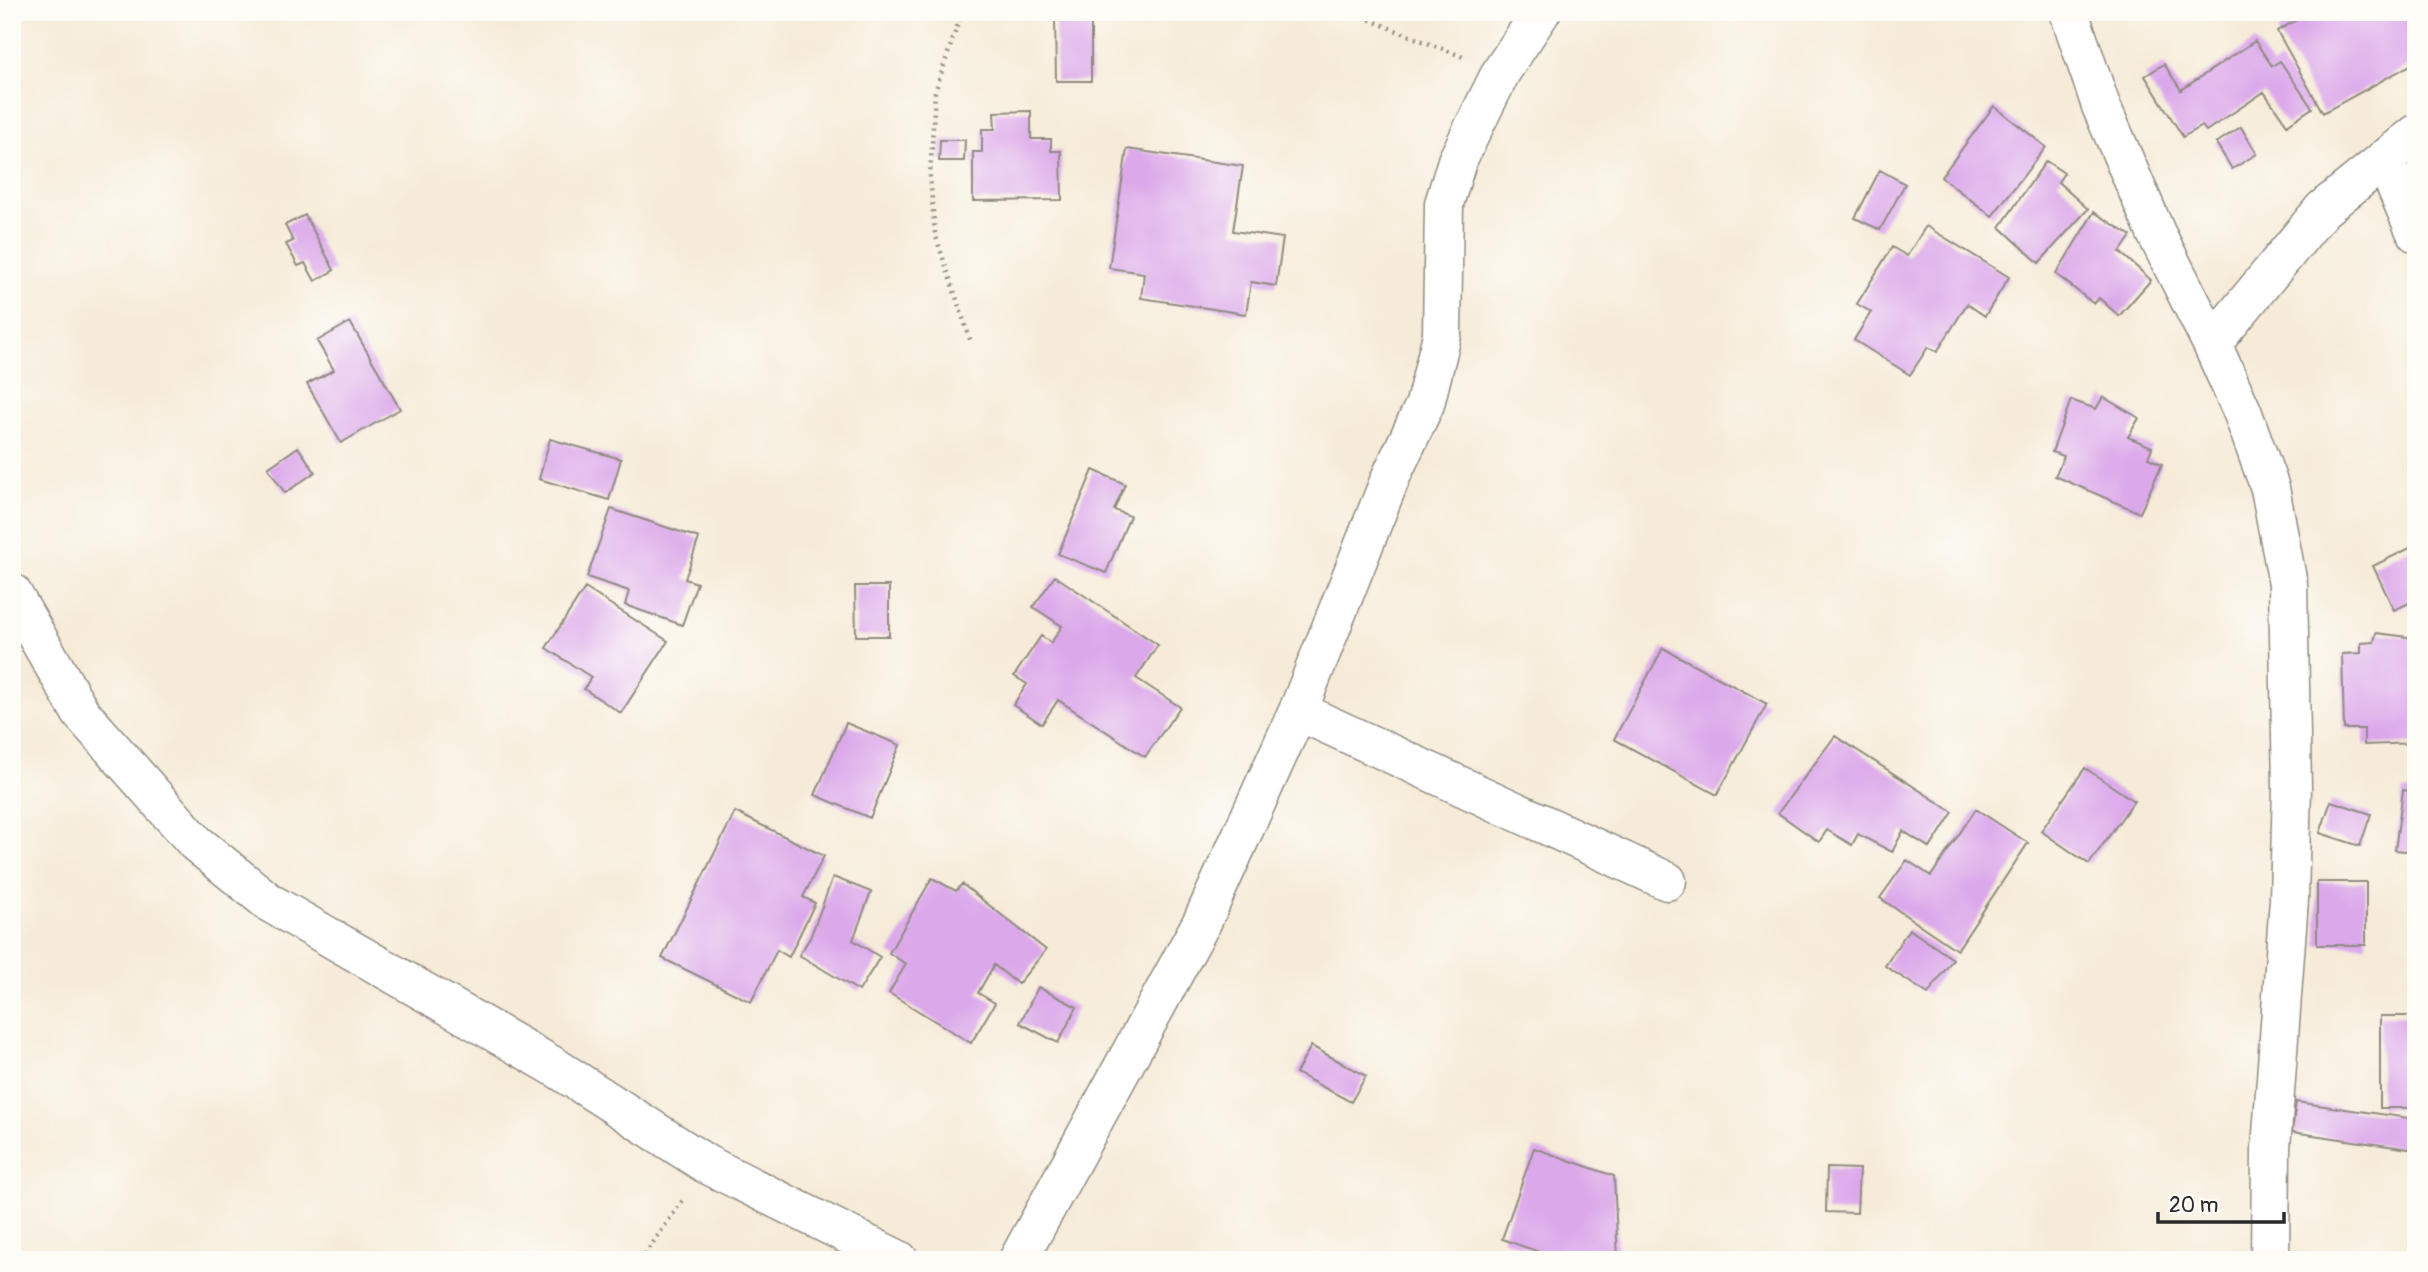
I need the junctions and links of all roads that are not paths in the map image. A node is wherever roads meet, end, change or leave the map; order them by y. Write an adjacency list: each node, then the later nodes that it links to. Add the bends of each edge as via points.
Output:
1 (1541, 12): 8 (street, via 1500,72 1457,161 1444,204 1442,335 1425,404 1392,474)
2 (2069, 12): 6 (street, via 2101,106 2156,233)
3 (2416, 134): 4 (street)
4 (2384, 159): 5 (street); 6 (street, via 2323,209)
5 (2416, 233)
6 (2212, 344): 12 (street, via 2270,488 2288,584 2290,899 2271,1148)
7 (12, 593): 10 (street, via 81,713 206,851 270,903 555,1067 706,1164)
8 (1298, 711): 9 (street); 11 (street, via 1203,920)
9 (1667, 881)
10 (899, 1260)
11 (1018, 1260)
12 (2270, 1260)

